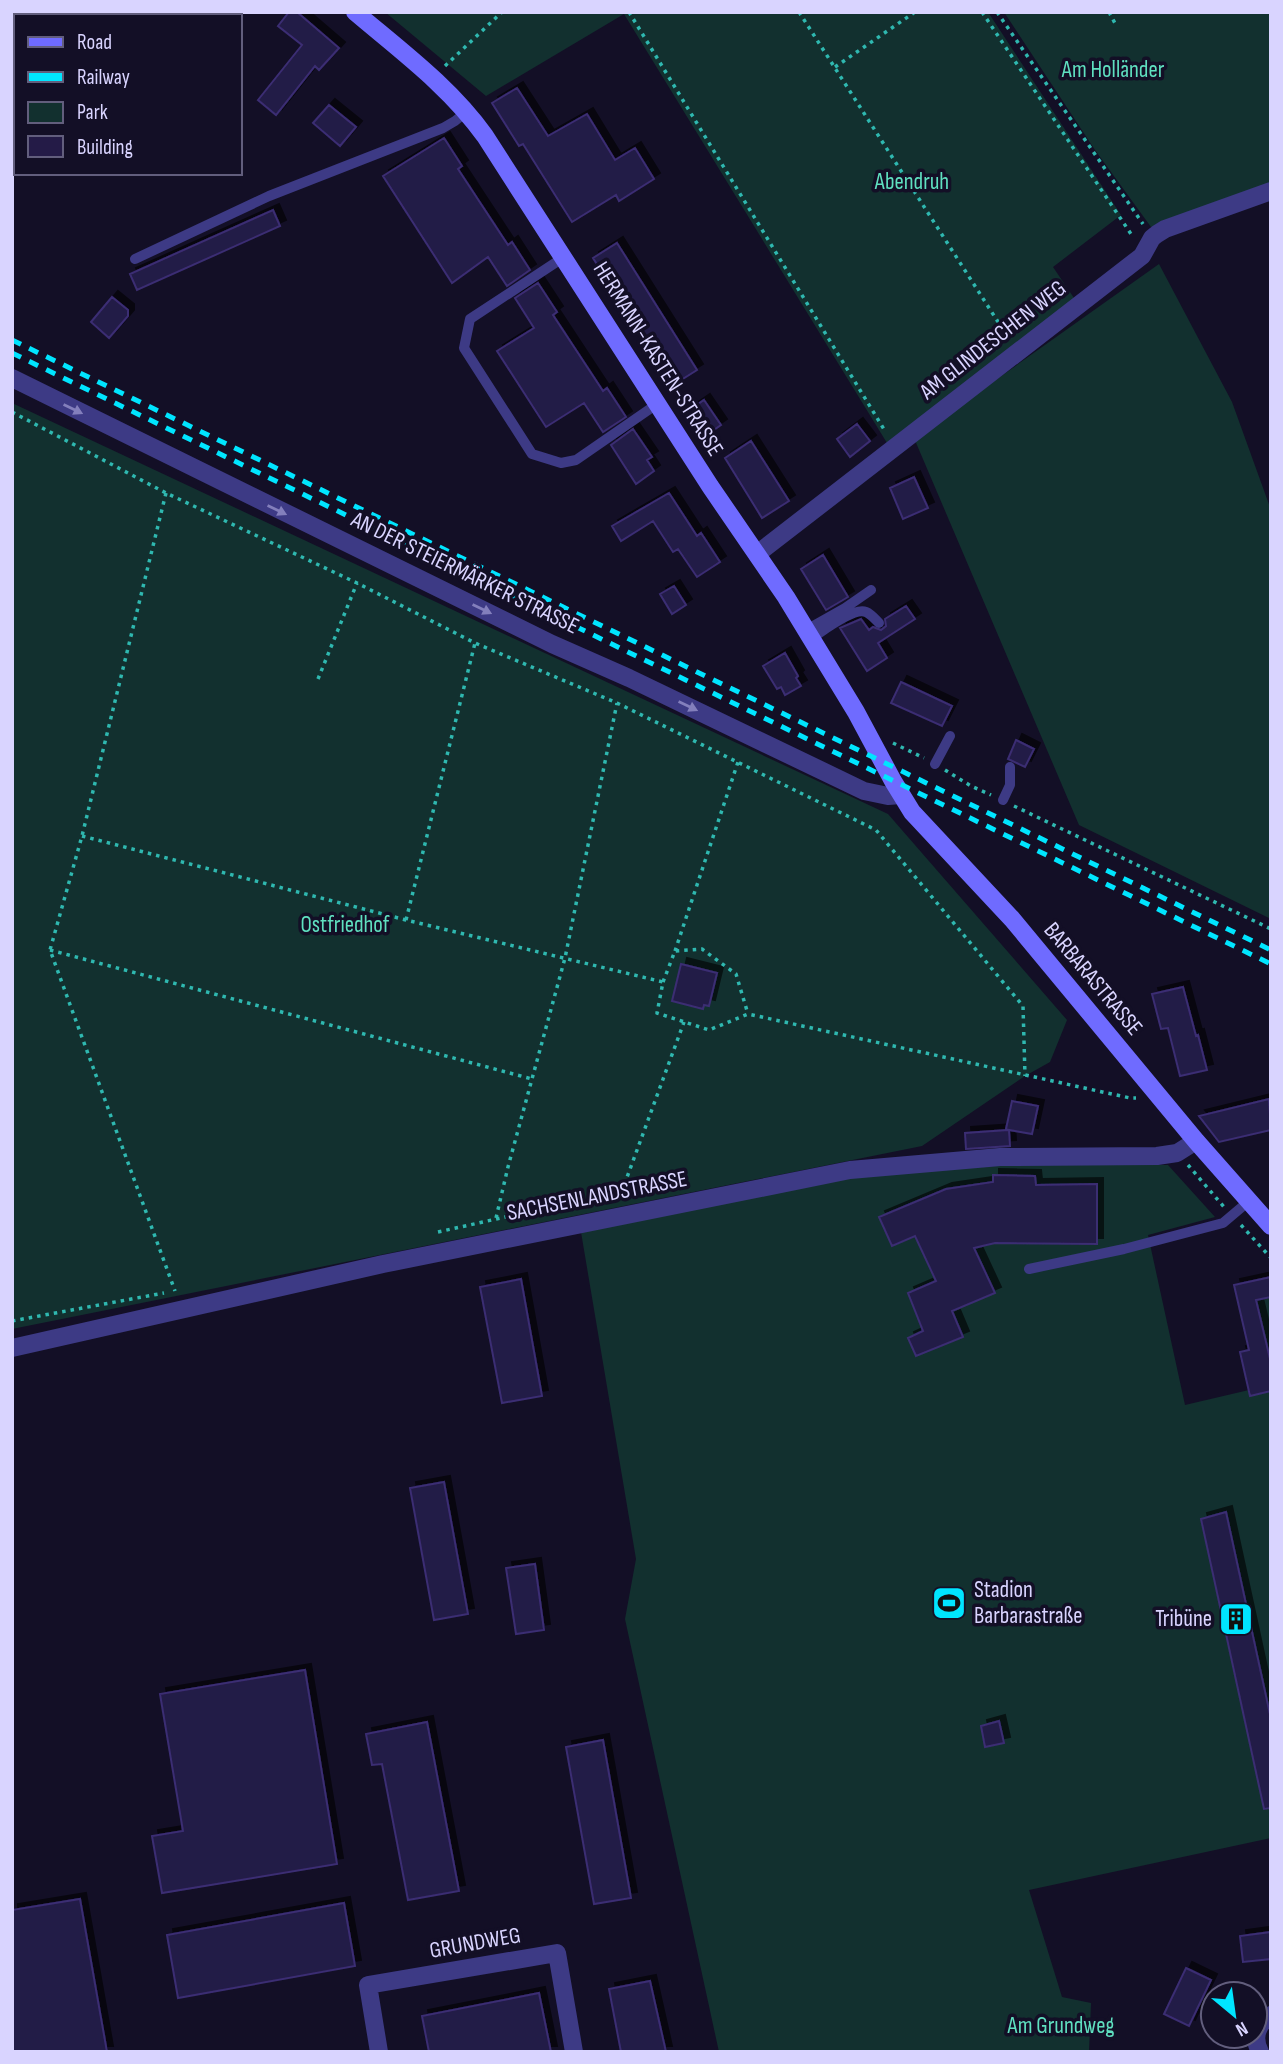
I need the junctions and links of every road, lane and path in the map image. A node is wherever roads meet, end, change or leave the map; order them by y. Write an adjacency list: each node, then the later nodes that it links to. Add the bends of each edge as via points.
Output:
1 (355, 12): 12 (street, HERMANN-KASTEN-STRASSE)
2 (502, 12): 11 (path)
3 (629, 12): 21 (path)
4 (799, 12): 10 (path)
5 (915, 12): 10 (path)
6 (982, 12): 14 (path)
7 (997, 12): 14 (path)
8 (1109, 12): 9 (path)
9 (1117, 27)
10 (835, 67): 17 (path)
11 (443, 69)
12 (466, 112): 15 (street, HERMANN-KASTEN-STRASSE); 16 (lane, via 443,128 269,196)
13 (1271, 191): 14 (street, AM GLINDESCHEN WEG, via 1165,229)
14 (1148, 246): 17 (street, AM GLINDESCHEN WEG)
15 (564, 257): 19 (street, HERMANN-KASTEN-STRASSE); 19 (lane, via 470,319 464,348 532,454 561,463 576,460)
16 (135, 259)
17 (1018, 353): 21 (street, AM GLINDESCHEN WEG)
18 (12, 378): 37 (street, AN DER STEIERMÄRKER STRASSE, one-way to 37, via 552,644 864,791)
19 (657, 404): 23 (street, HERMANN-KASTEN-STRASSE)
20 (13, 414): 22 (path)
21 (894, 447): 23 (street, AM GLINDESCHEN WEG)
22 (166, 493): 24 (path); 39 (path)
23 (757, 554): 27 (street, HERMANN-KASTEN-STRASSE)
24 (357, 583): 28 (path); 29 (path)
25 (871, 590): 27 (lane)
26 (879, 623): 27 (lane, via 858,611)
27 (809, 634): 32 (street, HERMANN-KASTEN-STRASSE)
28 (475, 643): 30 (path); 40 (path)
29 (318, 679)
30 (617, 703): 33 (path); 44 (path)
31 (950, 736): 35 (lane)
32 (872, 741): 34 (street, HERMANN-KASTEN-STRASSE); 35 (path, via 895,743)
33 (738, 762): 43 (path); 48 (path, via 876,830 1023,1006)
34 (882, 762): 37 (street, BARBARASTRASSE)
35 (935, 764): 38 (path)
36 (1010, 767): 38 (lane, via 1010,785)
37 (901, 795): 50 (street, BARBARASTRASSE, via 926,829 1012,919)
38 (1003, 800): 41 (path)
39 (82, 836): 40 (path); 42 (path)
40 (406, 920): 44 (path)
41 (1271, 929)
42 (50, 950): 49 (path); 57 (path, via 176,1291)
43 (675, 951): 45 (path); 46 (path, via 702,949 736,974)
44 (565, 958): 45 (path); 49 (path)
45 (663, 982): 47 (path, via 657,1013)
46 (748, 1014): 47 (path, via 709,1030); 48 (path)
47 (684, 1022): 53 (path, via 622,1191)
48 (1025, 1076): 50 (path, via 1130,1098)
49 (532, 1079): 53 (path)
50 (1155, 1093): 51 (street, BARBARASTRASSE)
51 (1196, 1141): 52 (street, BARBARASTRASSE); 58 (street, SACHSENLANDSTRASSE, via 1177,1153 1157,1156 1000,1157 850,1170 383,1264)
52 (1249, 1201): 54 (street, BARBARASTRASSE); 56 (lane, via 1223,1223)
53 (496, 1219): 55 (path)
54 (1271, 1226)
55 (429, 1234)
56 (1029, 1269)
57 (12, 1321)
58 (12, 1348)
59 (1271, 2015): 62 (street, via 1257,2029)
60 (379, 2052): 61 (street, GRUNDWEG, via 368,1985 558,1954)
61 (574, 2052)
62 (1260, 2052)

